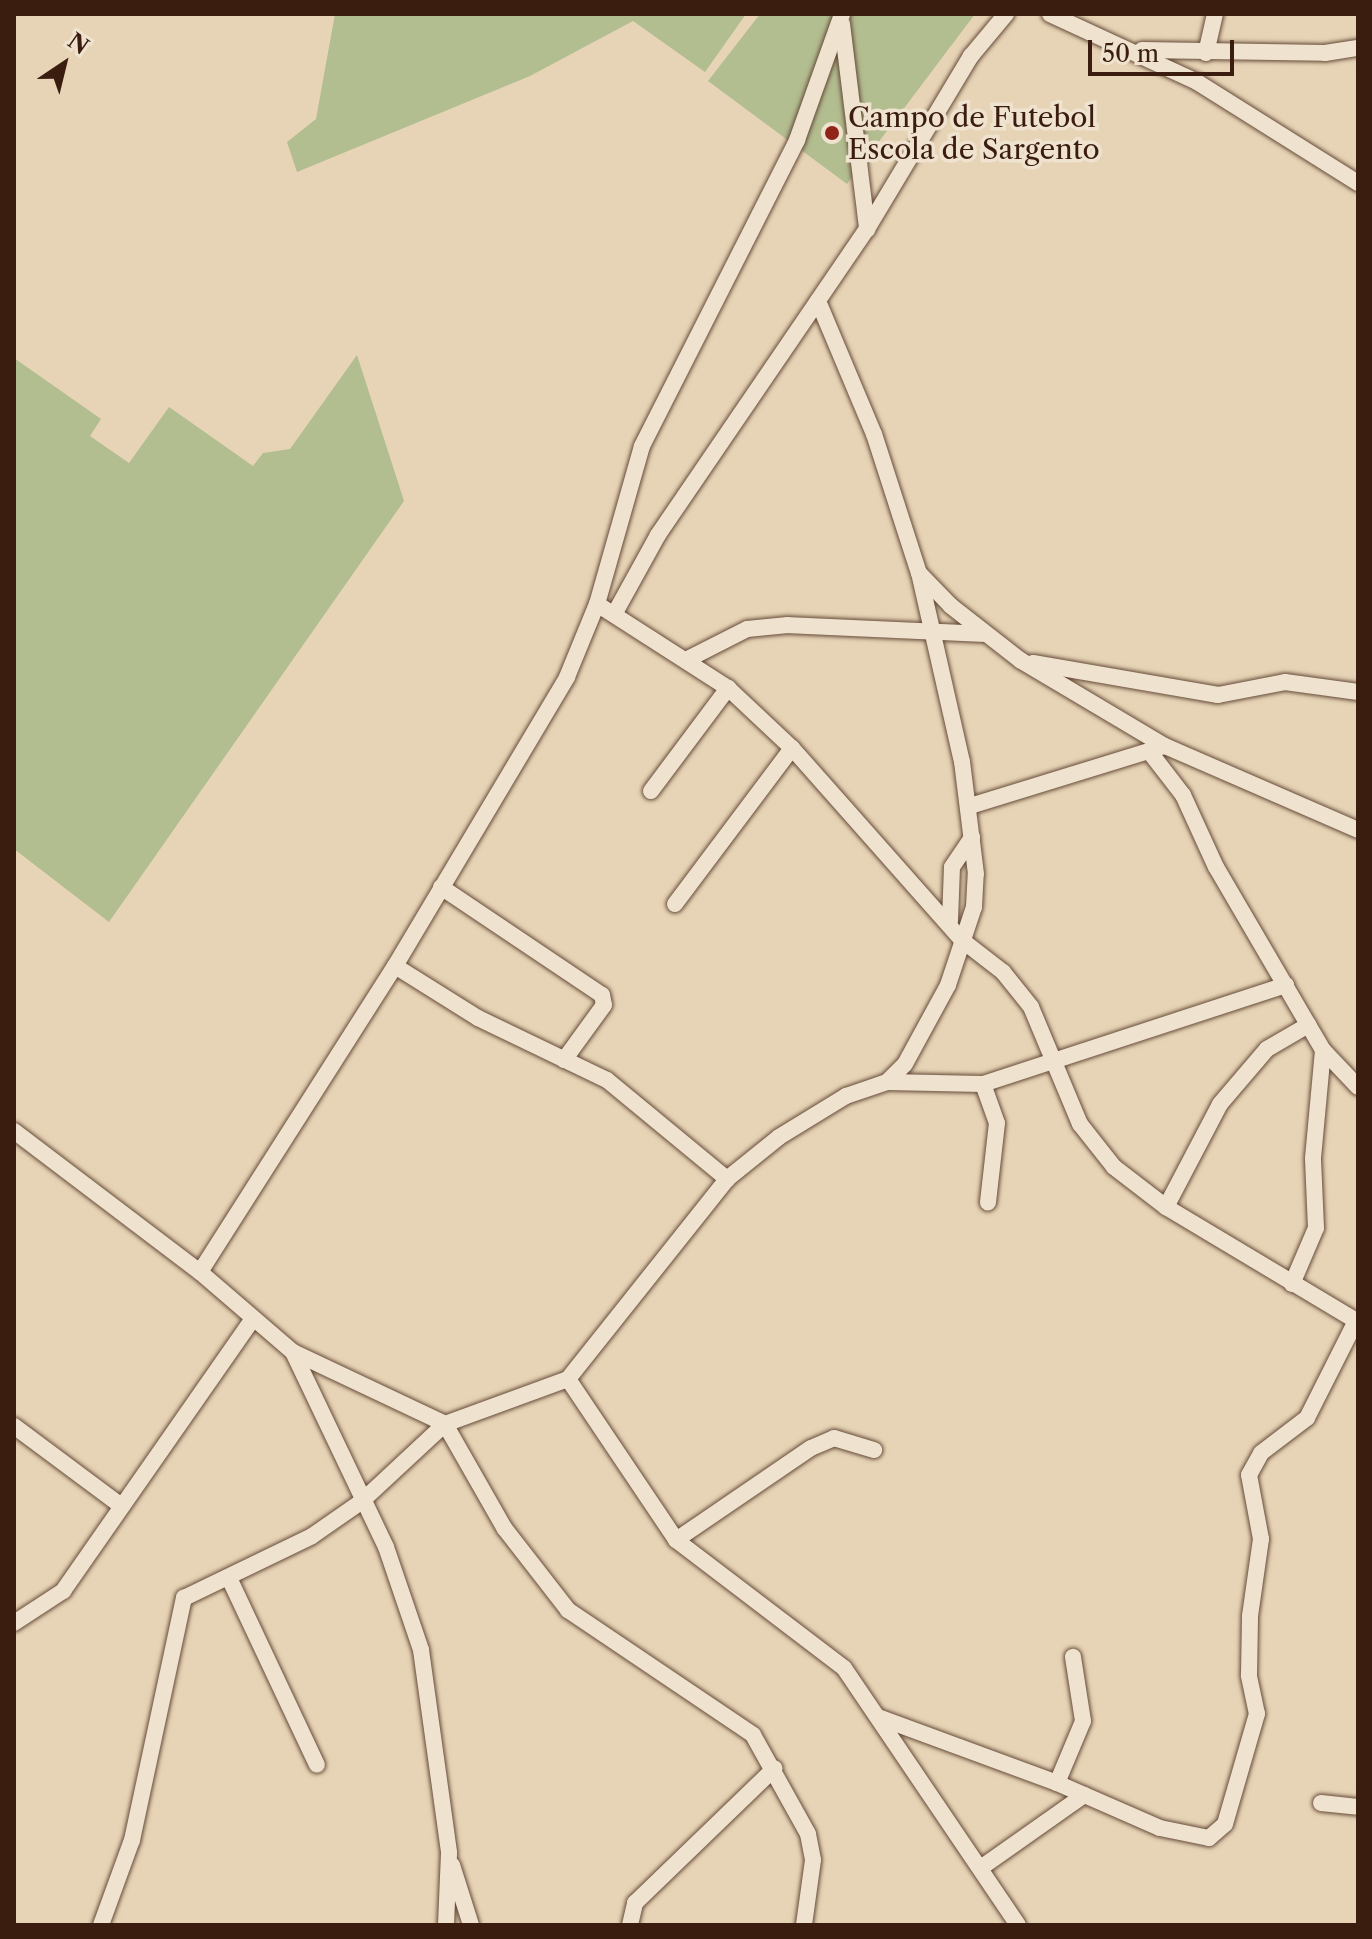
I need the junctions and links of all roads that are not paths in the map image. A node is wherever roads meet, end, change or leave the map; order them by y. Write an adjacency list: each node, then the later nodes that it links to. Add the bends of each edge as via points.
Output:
1 (1006, 14): 9 (street, via 971,56)
2 (1050, 14): 6 (street)
3 (1215, 14): 7 (street)
4 (842, 16): 9 (street); 12 (street, via 797,140 642,446)
5 (1358, 48): 7 (street)
6 (1133, 50): 7 (street); 8 (street, via 1281,130)
7 (1206, 53)
8 (1358, 183)
9 (867, 229): 10 (street)
10 (818, 301): 11 (street, via 874,434); 13 (street, via 658,535)
11 (919, 573): 14 (street); 15 (street)
12 (597, 604): 13 (street); 26 (street, via 567,677)
13 (616, 611): 16 (street)
14 (928, 630): 15 (street); 16 (street, via 747,629); 23 (street)
15 (983, 634): 17 (street)
16 (688, 659): 18 (street)
17 (1020, 660): 19 (street, via 1218,695 1285,682); 21 (street)
18 (728, 688): 20 (street); 22 (street)
19 (1358, 692)
20 (792, 748): 27 (street); 28 (street)
21 (1157, 749): 23 (street); 24 (street); 31 (street, via 1216,867)
22 (651, 791)
23 (970, 806): 25 (street)
24 (1358, 830)
25 (972, 837): 28 (street, via 949,876); 29 (street, via 974,907)
26 (441, 887): 30 (street); 34 (street, via 602,995 604,1005)
27 (675, 904)
28 (950, 921): 29 (street)
29 (963, 941): 35 (street, via 1003,972 1031,1007); 36 (street, via 930,1021)
30 (395, 966): 34 (street, via 478,1018); 43 (street)
31 (1286, 985): 32 (street); 35 (street)
32 (1308, 1025): 33 (street); 42 (street, via 1267,1049 1220,1104)
33 (1323, 1050): 38 (street); 44 (street, via 1313,1158 1316,1228)
34 (564, 1060): 40 (street, via 607,1080)
35 (1056, 1063): 37 (street); 42 (street, via 1080,1124 1114,1167)
36 (887, 1082): 37 (street); 40 (street, via 846,1096)
37 (983, 1084): 41 (street, via 997,1123)
38 (1358, 1087)
39 (14, 1131): 43 (street)
40 (727, 1179): 48 (street)
41 (988, 1202)
42 (1166, 1207): 44 (street)
43 (200, 1272): 45 (street)
44 (1292, 1284): 46 (street)
45 (253, 1319): 47 (street); 53 (street)
46 (1357, 1322): 62 (street, via 1307,1418 1261,1453 1249,1475 1261,1539 1250,1616 1249,1675 1257,1714 1225,1824 1209,1838 1199,1837 1160,1828)
47 (293, 1352): 49 (street); 52 (street)
48 (568, 1379): 49 (street); 54 (street)
49 (445, 1424): 52 (street); 60 (street, via 505,1529 568,1610 739,1723)
50 (14, 1426): 53 (street)
51 (874, 1450): 54 (street, via 834,1438 811,1448)
52 (361, 1502): 55 (street); 65 (street, via 386,1547 421,1650)
53 (120, 1505): 56 (street, via 63,1591)
54 (676, 1540): 58 (street, via 807,1635 844,1668)
55 (230, 1580): 59 (street); 67 (street, via 184,1598 132,1840)
56 (14, 1623)
57 (1073, 1657): 61 (street, via 1083,1721)
58 (878, 1717): 61 (street); 66 (street)
59 (317, 1765)
60 (775, 1768): 70 (street, via 635,1903); 71 (street, via 811,1847)
61 (1057, 1783): 62 (street)
62 (1084, 1795): 66 (street)
63 (1321, 1803): 64 (street)
64 (1358, 1807)
65 (449, 1853): 68 (street); 69 (street)
66 (982, 1867): 72 (street)
67 (101, 1925)
68 (446, 1925)
69 (471, 1925)
70 (630, 1925)
71 (804, 1925)
72 (1018, 1925)

